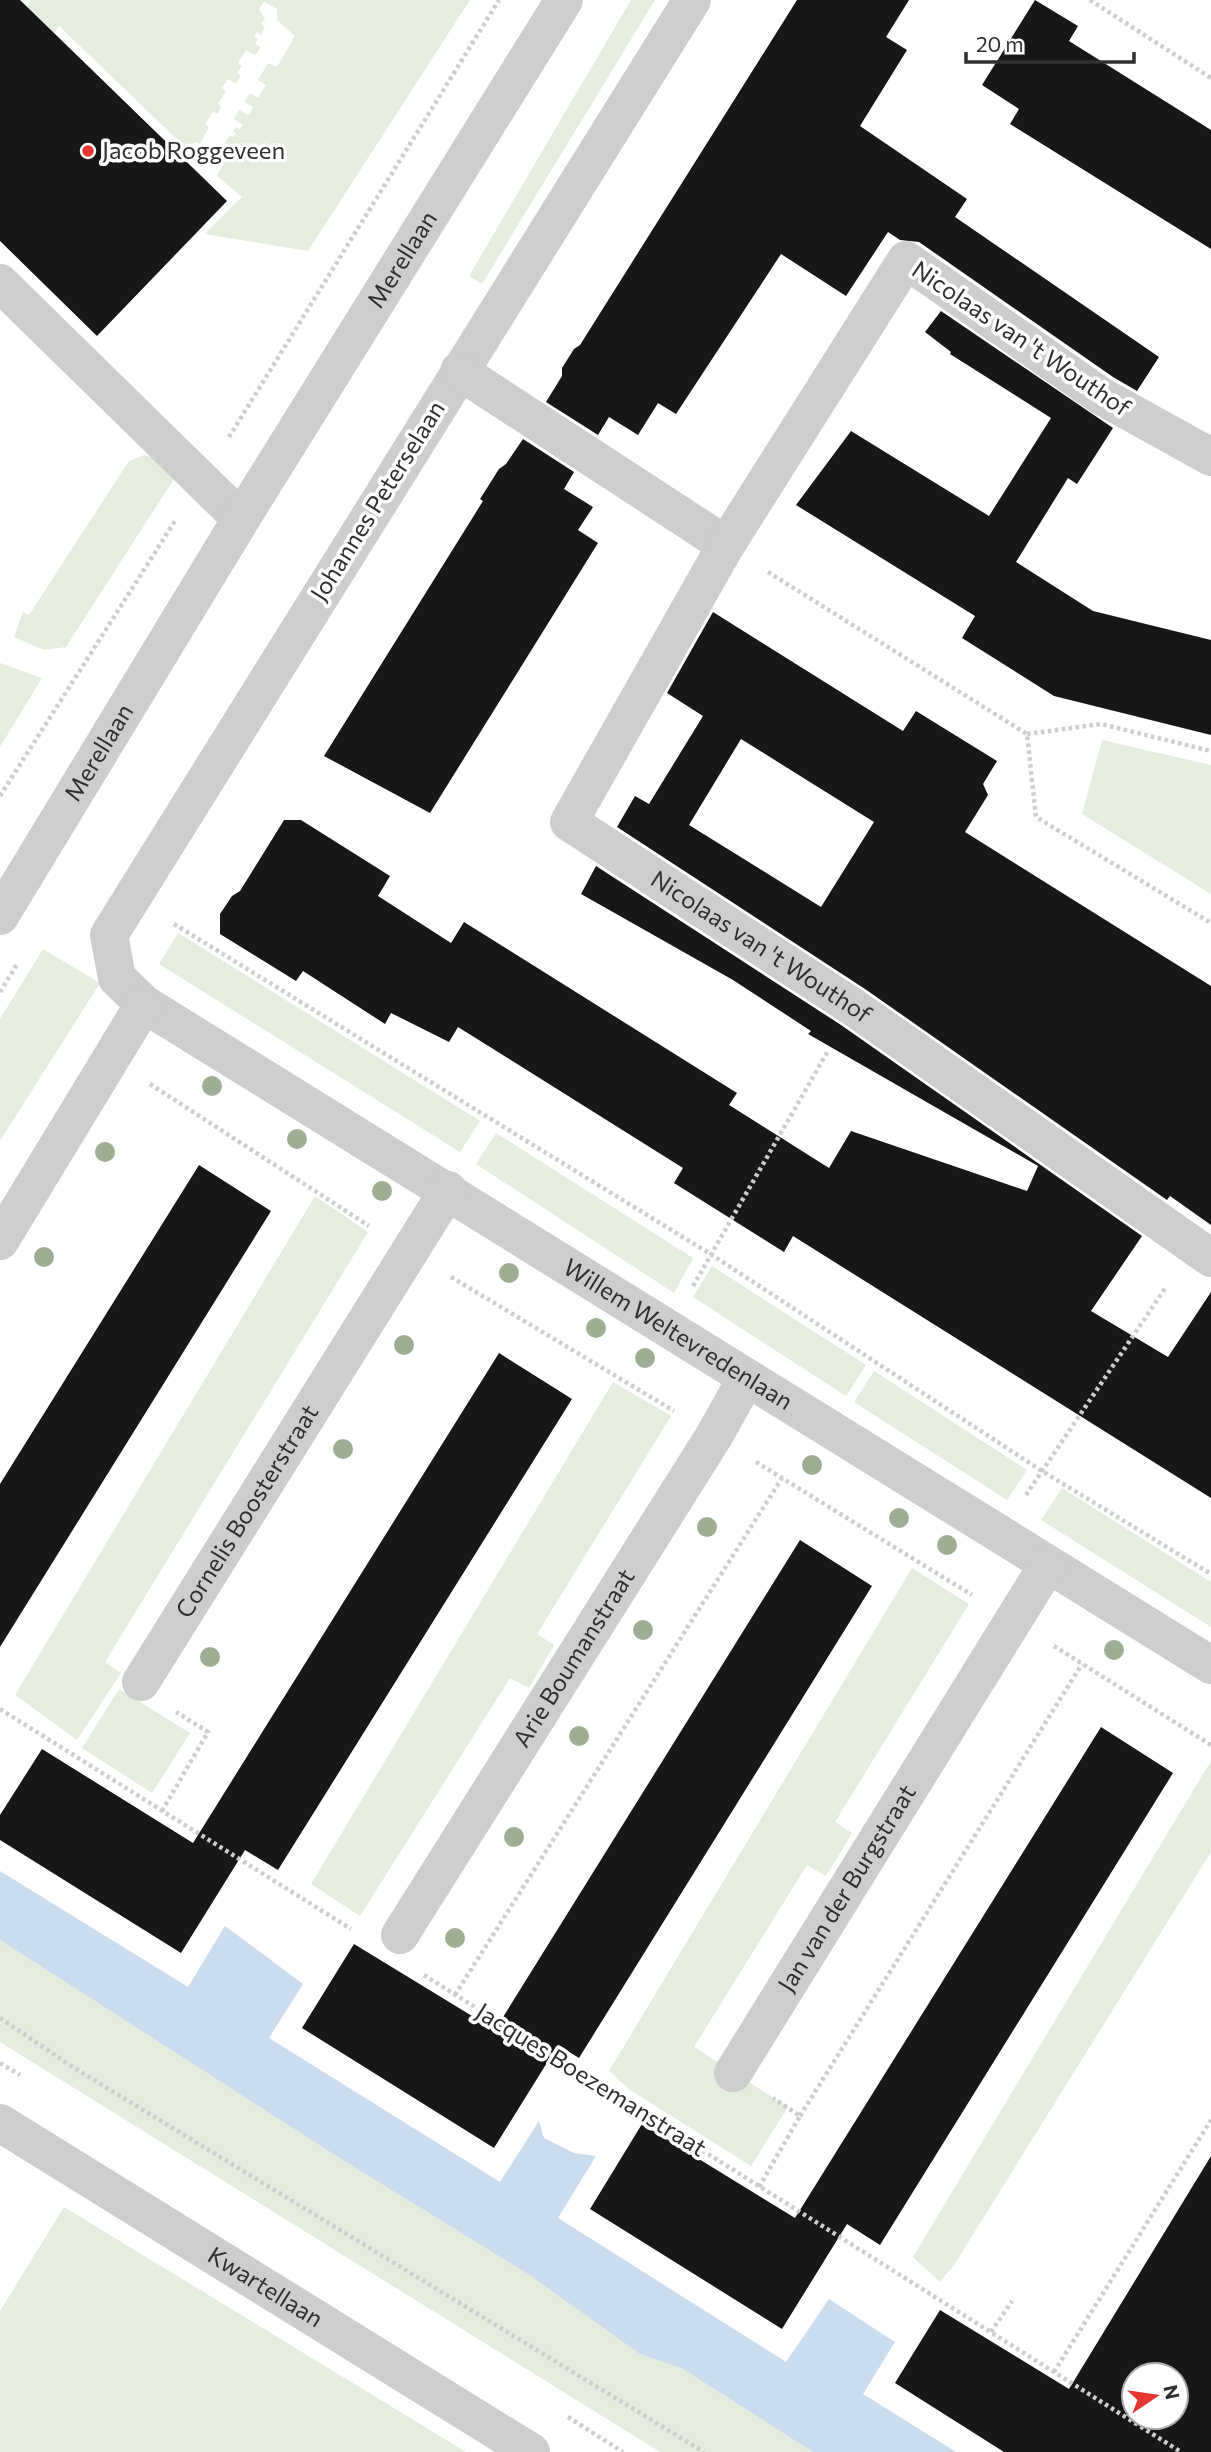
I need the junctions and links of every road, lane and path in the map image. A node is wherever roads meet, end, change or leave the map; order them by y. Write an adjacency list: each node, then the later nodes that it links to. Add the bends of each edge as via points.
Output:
1 (499, 0): 9 (path)
2 (564, 0): 10 (street, Merellaan)
3 (692, 0): 7 (street, Johannes Peterselaan)
4 (1090, 0): 5 (path)
5 (1211, 78)
6 (0, 283): 9 (street)
7 (459, 371): 11 (street); 15 (street, Johannes Peterselaan)
8 (1211, 457): 11 (street, Nicolaas van 't Wouthof, via 1101,396 906,260)
9 (201, 480): 10 (street); 14 (path)
10 (241, 519): 16 (street, Merellaan)
11 (726, 545): 12 (path); 19 (street, Nicolaas van 't Wouthof, via 569,822)
12 (1027, 734): 13 (path, via 1101,724); 17 (path, via 1036,817)
13 (1211, 751)
14 (0, 796)
15 (132, 897): 18 (street, Johannes Peterselaan, via 109,935 117,978); 25 (path)
16 (0, 916)
17 (1211, 923)
18 (144, 1004): 20 (street); 21 (street, Willem Weltevredenlaan)
19 (853, 1007): 24 (street, Nicolaas van 't Wouthof); 25 (path)
20 (111, 1059): 22 (street); 23 (path)
21 (448, 1191): 23 (street, Cornelis Boosterstraat); 26 (street, Willem Weltevredenlaan)
22 (0, 1241)
23 (409, 1252): 28 (path); 37 (street, Cornelis Boosterstraat)
24 (1202, 1252): 29 (path)
25 (712, 1255): 26 (path); 29 (path)
26 (667, 1329): 27 (street, Willem Weltevredenlaan)
27 (746, 1379): 28 (street, Arie Boumanstraat); 31 (street, Willem Weltevredenlaan)
28 (714, 1436): 30 (path); 42 (street, Arie Boumanstraat)
29 (1042, 1471): 31 (path); 33 (path)
30 (782, 1478): 34 (path); 44 (path)
31 (999, 1536): 32 (street, Willem Weltevredenlaan)
32 (1047, 1566): 34 (street, Jan van der Burgstraat); 36 (street, Willem Weltevredenlaan)
33 (1211, 1574)
34 (1014, 1621): 35 (path); 46 (street, Jan van der Burgstraat)
35 (1082, 1664): 39 (path); 47 (path)
36 (1211, 1665)
37 (141, 1682): 40 (path, via 162,1704 208,1732)
38 (0, 1709): 40 (path)
39 (1211, 1745)
40 (162, 1811): 41 (path)
41 (355, 1931)
42 (400, 1935)
43 (422, 1974): 44 (path, Jacques Boezemanstraat)
44 (455, 1995): 50 (path, Jacques Boezemanstraat)
45 (0, 2018): 55 (path, via 71,2066)
46 (733, 2073): 47 (path)
47 (800, 2116): 50 (path)
48 (1211, 2120): 53 (path)
49 (0, 2123): 54 (street, Kwartellaan)
50 (759, 2186): 52 (path, Jacques Boezemanstraat)
51 (1012, 2301): 52 (path)
52 (991, 2332): 53 (path, Jacques Boezemanstraat)
53 (1054, 2372): 56 (path, Jacques Boezemanstraat)
54 (531, 2452)
55 (704, 2452)
56 (1181, 2452)

